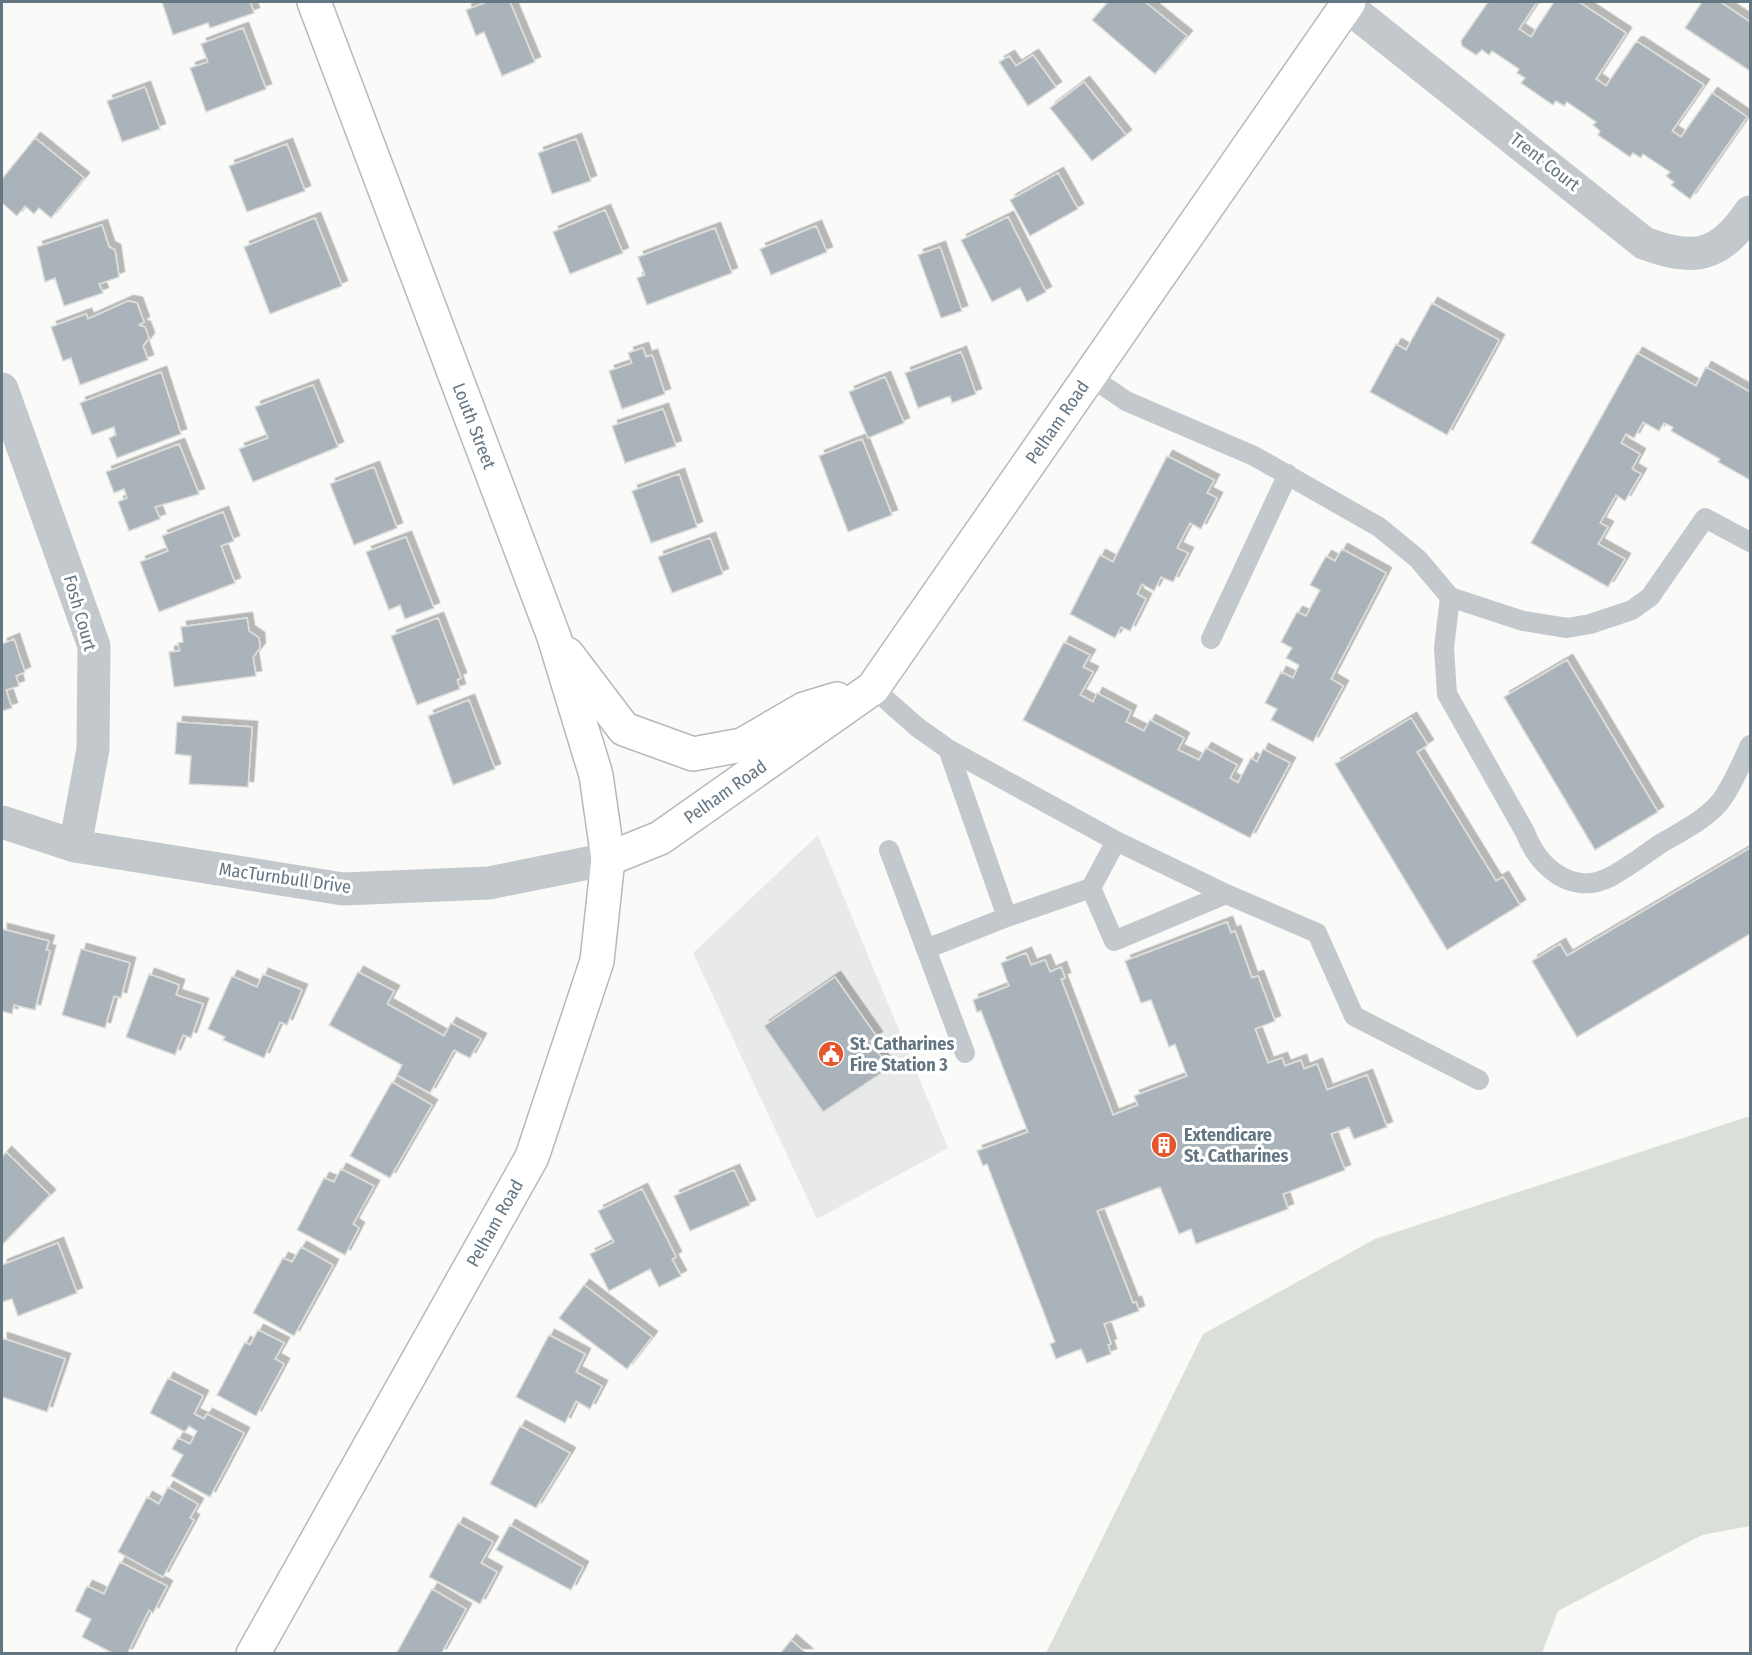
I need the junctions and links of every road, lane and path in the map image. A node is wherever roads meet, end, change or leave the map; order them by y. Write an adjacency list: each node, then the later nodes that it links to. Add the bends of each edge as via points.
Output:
1 (314, 2): 9 (main road, Louth Street)
2 (1346, 3): 3 (street, Trent Court, via 1644,243 1671,253 1692,255 1732,237); 4 (main road, Pelham Road)
3 (1750, 212)
4 (1091, 377): 6 (lane, via 1126,401); 11 (main road, Pelham Road)
5 (2, 389): 16 (street, Fosh Court, via 94,646 93,749)
6 (1288, 474): 8 (lane, via 1399,542 1435,576); 10 (lane)
7 (1750, 542): 8 (lane, via 1705,518 1642,604 1578,626 1522,621)
8 (1450, 597): 12 (lane, via 1444,675 1451,704 1534,854 1548,870 1562,878 1584,883 1609,878 1706,814 1728,789)
9 (554, 638): 11 (main road, via 624,729 693,754 742,746 804,709); 18 (main road, Louth Street, via 596,775)
10 (1211, 639)
11 (873, 688): 13 (lane); 18 (main road, Pelham Road, via 660,838)
12 (1750, 745)
13 (948, 749): 15 (lane); 21 (lane)
14 (2, 822): 16 (street, MacTurnbull Drive)
15 (1116, 841): 19 (lane); 20 (lane)
16 (75, 846): 18 (street, MacTurnbull Drive, via 343,889 489,883)
17 (889, 850): 22 (lane)
18 (608, 859): 25 (main road, Pelham Road, via 597,960 532,1157)
19 (1091, 888): 20 (lane, via 1114,941); 21 (lane)
20 (1226, 894): 24 (lane, via 1317,933 1354,1016)
21 (1007, 917): 22 (lane)
22 (926, 949): 23 (lane)
23 (964, 1053)
24 (1479, 1080)
25 (257, 1652)

